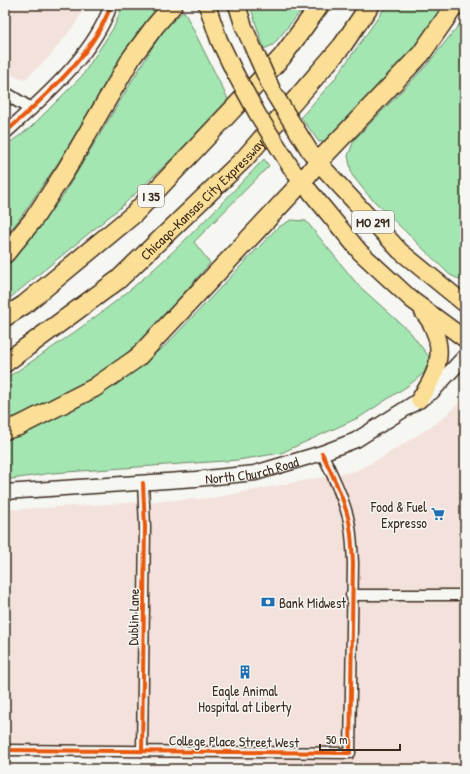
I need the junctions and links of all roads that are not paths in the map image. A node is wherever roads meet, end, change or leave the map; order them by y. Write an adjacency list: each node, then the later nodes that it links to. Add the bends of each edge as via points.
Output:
1 (111, 5): 9 (street, via 87,48 58,83)
2 (173, 5): 13 (highway, via 132,57 66,170 33,220)
3 (207, 5): 12 (main road, MO 291, bridge, via 219,40 235,73 258,116)
4 (237, 5): 11 (main road, MO 291, bridge, via 244,27 274,92)
5 (320, 5): 16 (highway, I 35, via 282,57 134,214 24,305)
6 (370, 5): 19 (highway, Chicago-Kansas City Expressway / I 35, via 342,46 245,158 118,280)
7 (454, 5): 11 (highway, via 421,54)
8 (5, 94): 9 (street)
9 (31, 109): 10 (street)
10 (5, 133)
11 (313, 156): 12 (highway); 14 (main road, MO 291, via 400,251)
12 (297, 176): 15 (main road, MO 291, via 360,252); 21 (highway, via 137,358 94,388 19,426)
13 (5, 254)
14 (465, 304)
15 (419, 306): 17 (main road, MO 291); 20 (main road, via 433,328 439,357 430,385)
16 (5, 317)
17 (465, 339)
18 (465, 356): 20 (main road, North Church Road, via 432,392)
19 (5, 363)
20 (419, 400): 22 (main road, North Church Road, via 356,440)
21 (5, 430)
22 (322, 453): 23 (main road, North Church Road, via 255,472); 25 (street, College Place Street West, via 341,493 349,518 353,563)
23 (143, 483): 24 (main road, North Church Road); 28 (street, Dublin Lane, via 145,527)
24 (5, 492)
25 (351, 594): 26 (street); 28 (street, College Place Street West, via 350,753)
26 (465, 595)
27 (5, 750): 28 (street, College Place Street West)
28 (142, 751)

